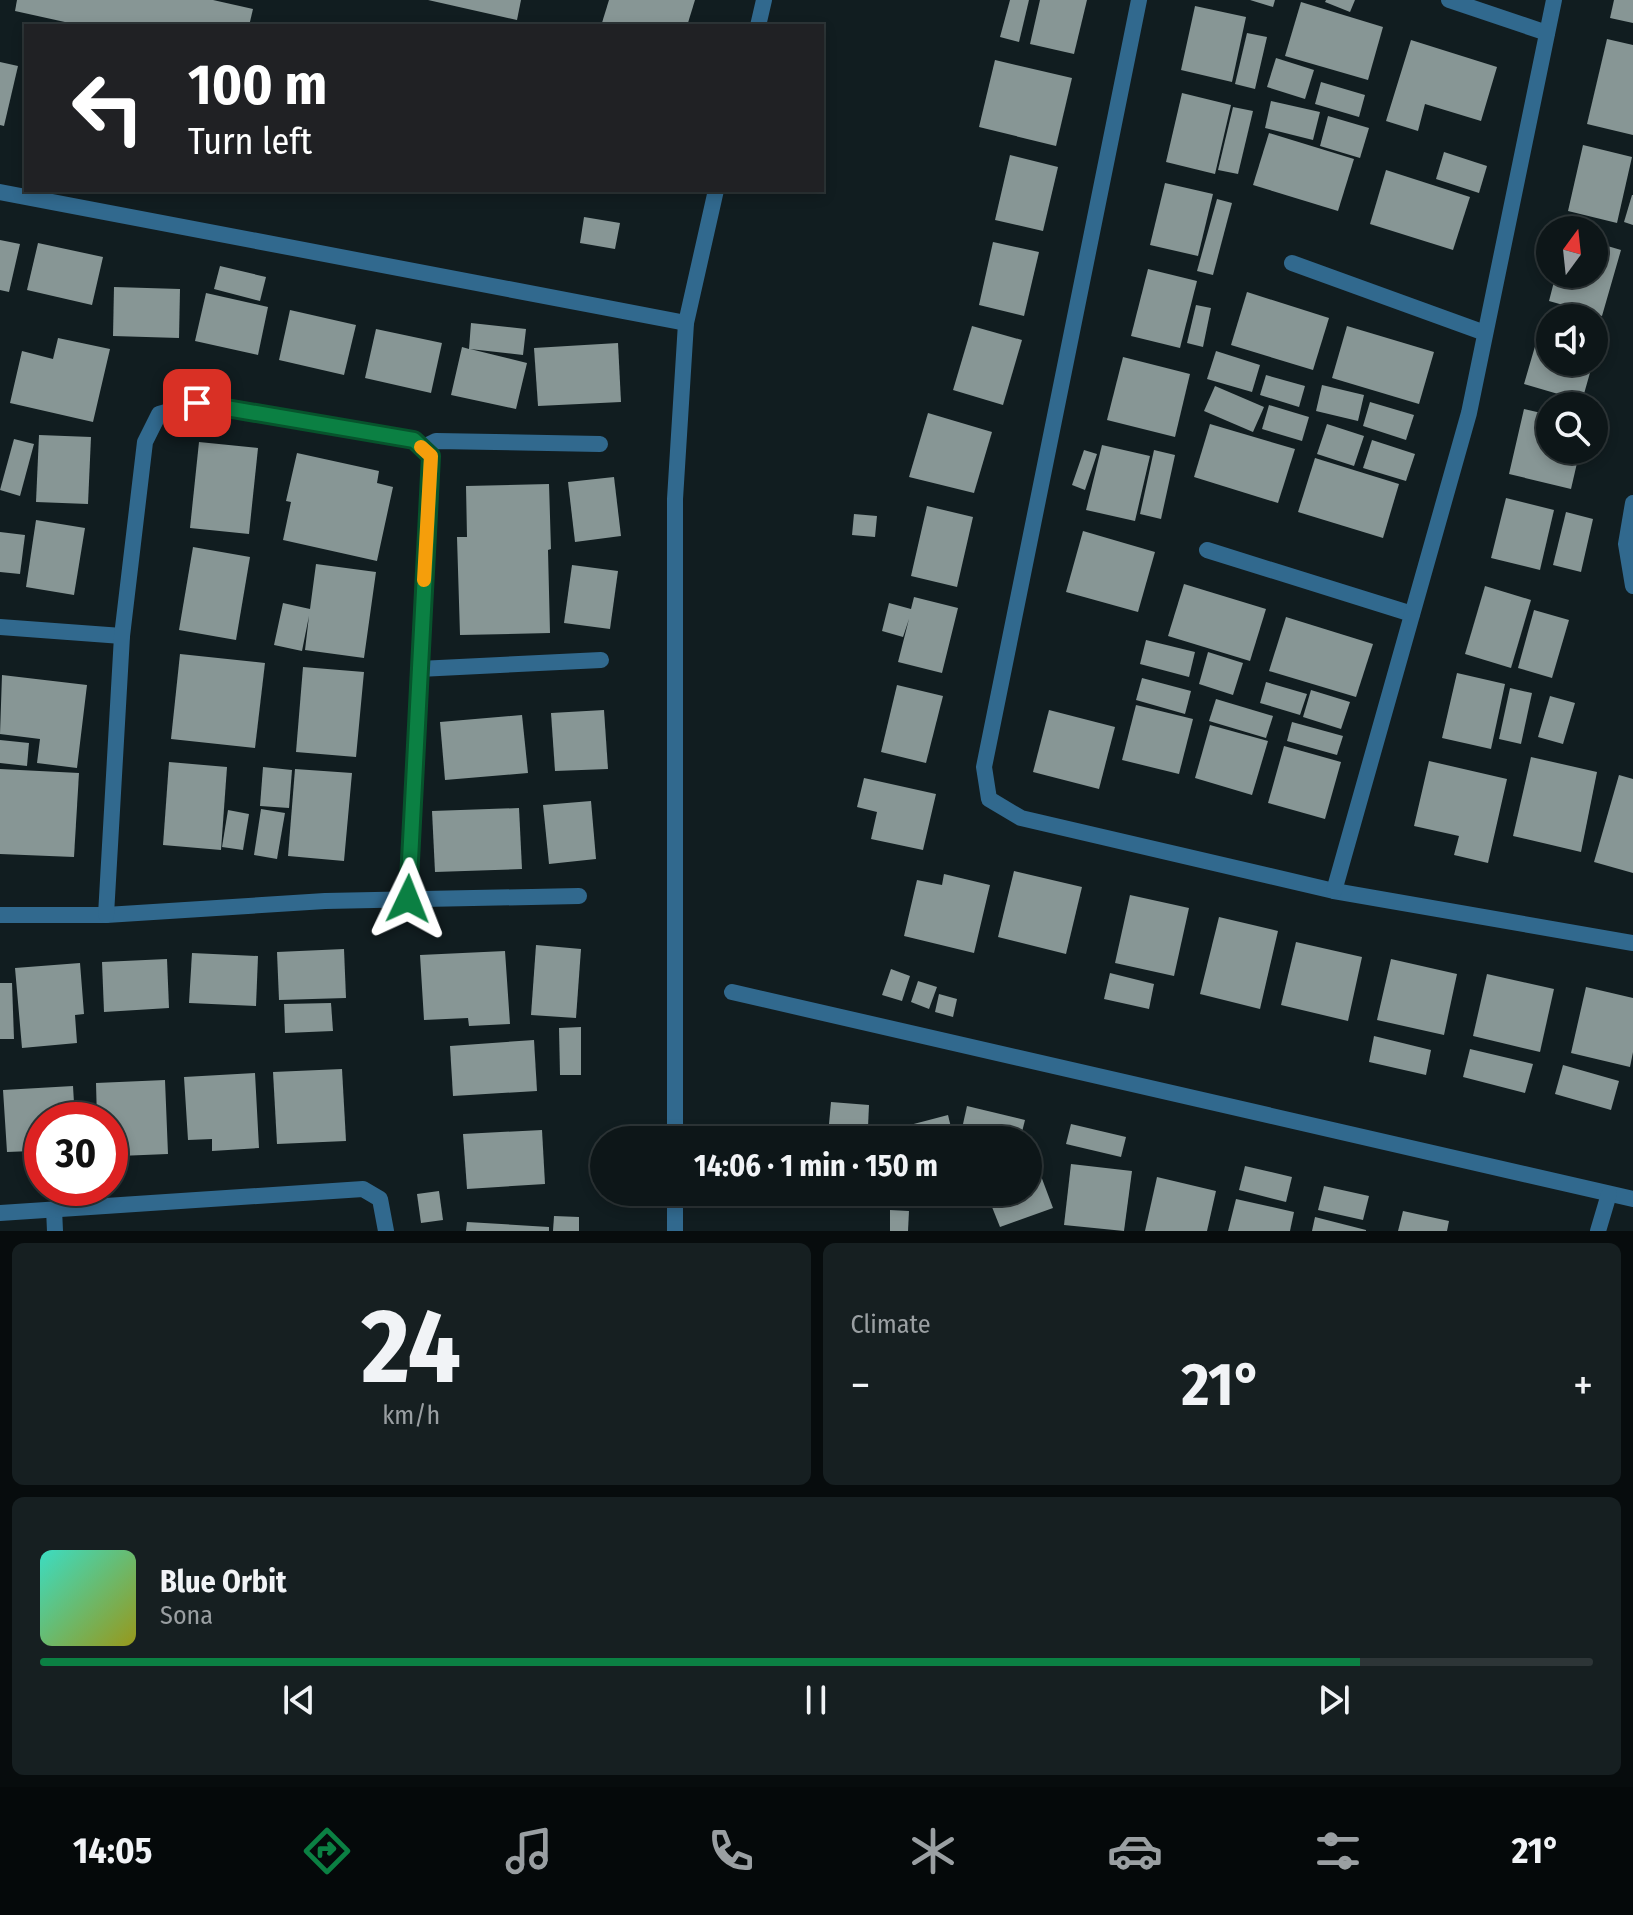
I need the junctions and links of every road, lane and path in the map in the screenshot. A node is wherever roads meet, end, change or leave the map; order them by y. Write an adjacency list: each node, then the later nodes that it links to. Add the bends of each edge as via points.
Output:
1 (764, 0): 5 (street)
2 (1139, 0): 22 (street, via 984,767 989,799 1021,818)
3 (1449, 0): 6 (street)
4 (1554, 0): 6 (street)
5 (758, 24)
6 (1547, 33): 11 (street)
7 (0, 192): 10 (street)
8 (716, 192): 10 (street)
9 (1292, 263): 11 (street)
10 (686, 323): 29 (street, via 675,499)
11 (1485, 333): 17 (street, via 1469,413)
12 (600, 444): 13 (street, via 436,441)
13 (422, 448): 19 (street, via 414,440 197,403 159,414 145,442); 21 (street, via 431,456)
14 (1633, 503): 16 (street, via 1626,544)
15 (1207, 550): 17 (street)
16 (1633, 586)
17 (1412, 614): 22 (street)
18 (0, 627): 19 (street)
19 (122, 636): 26 (street)
20 (601, 660): 21 (street)
21 (419, 669): 24 (street)
22 (1334, 891): 27 (street)
23 (579, 896): 24 (street)
24 (408, 899): 26 (street)
25 (0, 915): 26 (street)
26 (106, 915)
27 (1633, 943)
28 (732, 992): 30 (street)
29 (675, 1126)
30 (1609, 1194): 31 (street); 38 (street)
31 (1633, 1199)
32 (675, 1206): 37 (street)
33 (54, 1209): 34 (street); 35 (street); 36 (street, via 363,1189 380,1199)
34 (0, 1213)
35 (55, 1231)
36 (386, 1231)
37 (675, 1231)
38 (1598, 1231)

